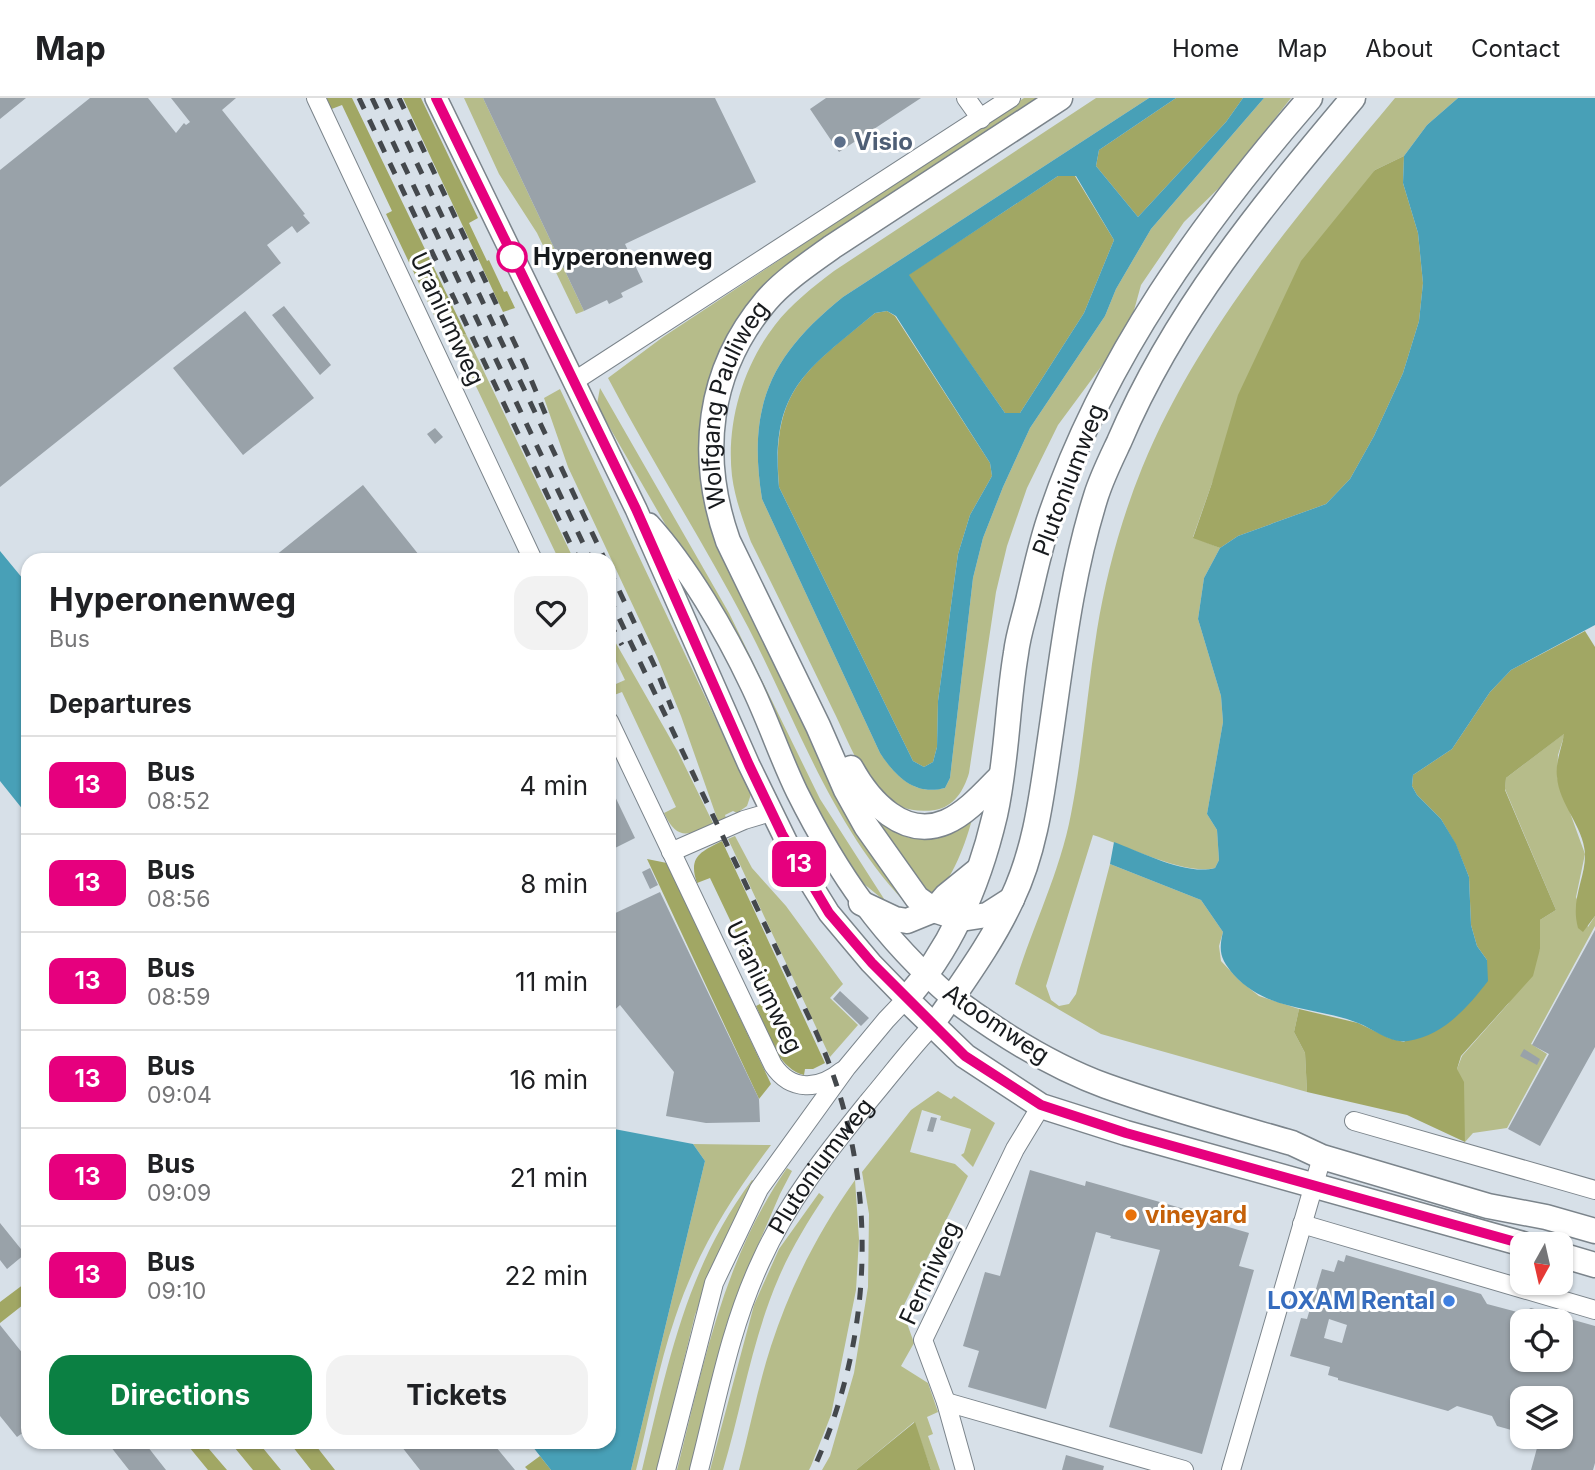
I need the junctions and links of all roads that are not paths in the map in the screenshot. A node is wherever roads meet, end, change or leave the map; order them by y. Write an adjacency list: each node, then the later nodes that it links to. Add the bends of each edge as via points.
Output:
1 (316, 98): 12 (street, Uraniumweg)
2 (436, 98): 10 (street, Atoomweg)
3 (966, 98): 9 (street)
4 (1012, 98): 9 (street)
5 (1060, 98): 20 (main road, Wolfgang Pauliweg, via 797,273 767,300 740,338 714,405 713,483 728,541 846,790 917,898)
6 (1077, 98): 14 (main road, Wolfgang Pauliweg, via 821,269 766,321 737,371 726,410 724,485 746,551 861,786 891,816 930,826 957,816)
7 (1310, 98): 14 (main road, Plutoniumweg, via 1270,143 1163,288 1105,386 1074,453 1050,516 1016,650)
8 (1353, 98): 18 (main road, Plutoniumweg, via 1272,195 1185,313 1118,444 1097,494 1070,599 1041,799)
9 (981, 119): 10 (street)
10 (573, 382): 11 (street, Atoomweg)
11 (636, 509): 15 (street, Atoomweg); 19 (street, Atoomweg, via 674,552 711,613 751,684 825,846)
12 (530, 553)
13 (616, 736): 16 (street, Uraniumweg)
14 (1001, 776): 17 (main road, Plutoniumweg)
15 (771, 812): 16 (street); 24 (street, Atoomweg, via 829,913)
16 (671, 852): 26 (street, Uraniumweg, via 773,1065 801,1086 823,1083)
17 (979, 869): 20 (main road); 21 (main road, Plutoniumweg)
18 (1013, 898): 21 (main road, via 987,915); 23 (main road, Plutoniumweg)
19 (861, 902): 20 (main road, via 907,921); 22 (street, Atoomweg)
20 (933, 910): 21 (main road, Wolfgang Pauliweg)
21 (961, 919): 22 (main road, Plutoniumweg)
22 (926, 976): 23 (street, Atoomweg); 24 (main road, Plutoniumweg)
23 (952, 998): 25 (street, Plutoniumweg); 29 (main road, Atoomweg, via 1050,1061 1104,1086 1292,1143)
24 (906, 999): 25 (main road, Atoomweg); 26 (street, Plutoniumweg)
25 (933, 1024): 27 (main road, Atoomweg, via 965,1056); 40 (street, Plutoniumweg, via 817,1165 772,1239 726,1357)
26 (847, 1067): 39 (street, Plutoniumweg, via 759,1189 714,1283)
27 (1041, 1105): 30 (main road, Atoomweg); 38 (street, Fermiweg, via 923,1340)
28 (1354, 1121): 31 (street)
29 (1322, 1157): 30 (street); 33 (main road, Atoomweg, via 1488,1206)
30 (1313, 1184): 32 (street); 34 (main road, Atoomweg)
31 (1595, 1190)
32 (1302, 1224): 37 (street); 43 (street)
33 (1595, 1231)
34 (1510, 1240)
35 (1573, 1259): 36 (main road)
36 (1595, 1265)
37 (1595, 1310)
38 (946, 1402): 41 (street, Fermiweg); 42 (street)
39 (666, 1470)
40 (699, 1470)
41 (965, 1470)
42 (1184, 1470)
43 (1231, 1470)

